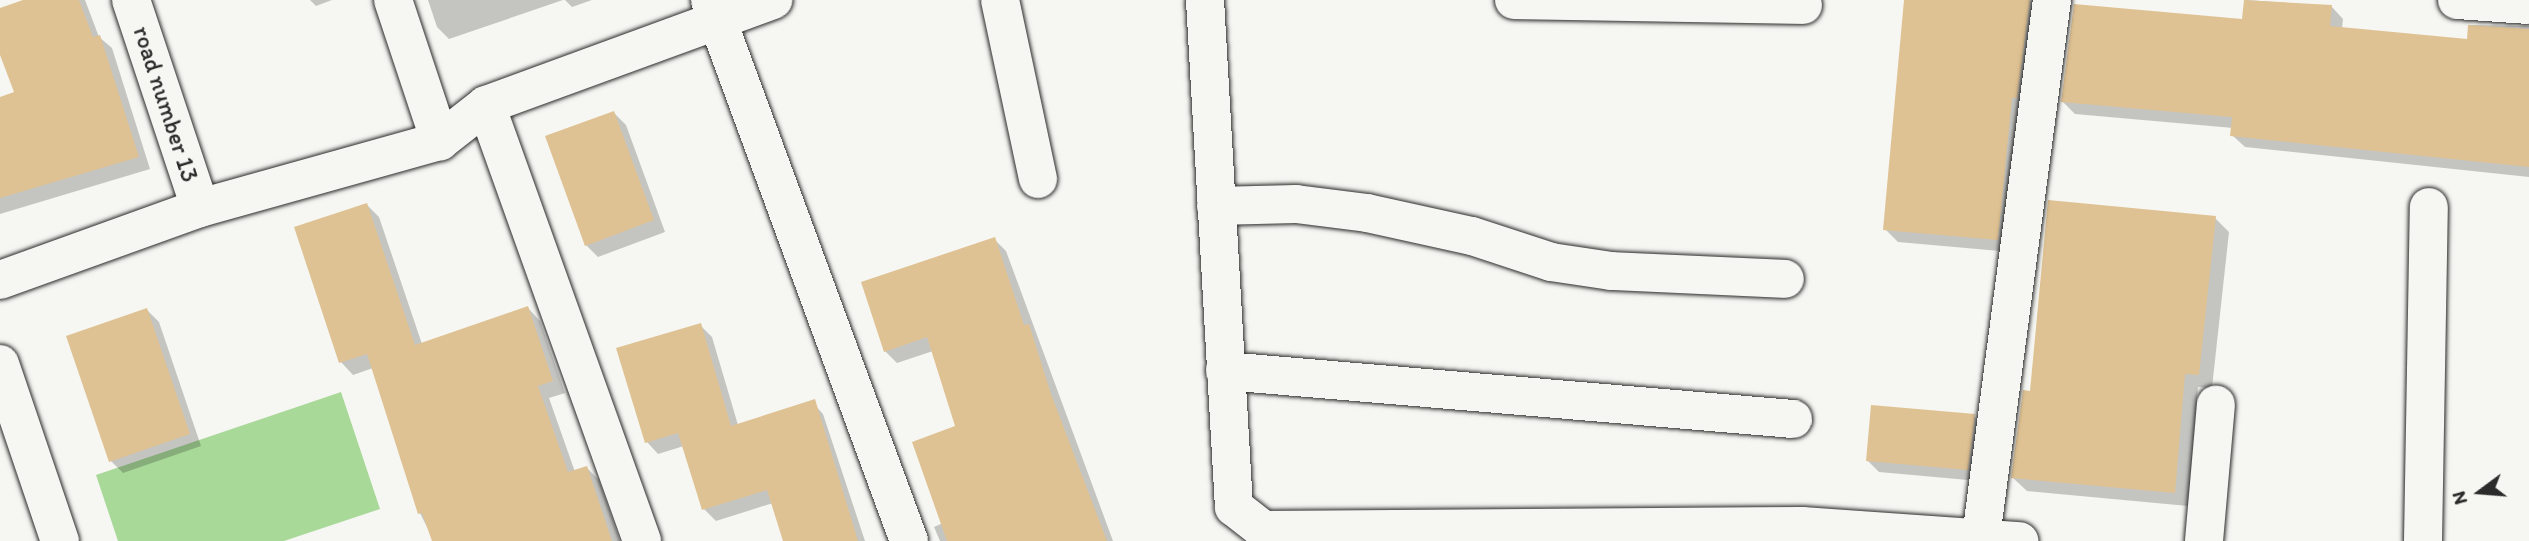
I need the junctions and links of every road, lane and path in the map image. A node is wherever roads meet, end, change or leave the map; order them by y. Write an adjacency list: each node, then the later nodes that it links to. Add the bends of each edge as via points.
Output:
1 (131, 0): 17 (street, road number 13)
2 (393, 0): 13 (street)
3 (773, 0): 11 (street)
4 (1000, 0): 14 (street)
5 (1205, 0): 15 (street)
6 (1514, 0): 9 (street)
7 (2052, 0): 24 (street)
8 (2458, 0): 10 (street)
9 (1803, 5)
10 (2529, 5)
11 (713, 11): 12 (street); 27 (street)
12 (486, 105): 13 (street); 26 (street)
13 (440, 141): 17 (street)
14 (1038, 179)
15 (1216, 206): 18 (street, via 1296,204 1367,213 1472,236 1551,262 1611,271); 21 (street)
16 (2429, 207): 30 (street)
17 (200, 208): 19 (street)
18 (1785, 279)
19 (0, 281)
20 (0, 364): 25 (street)
21 (1225, 371): 23 (street); 24 (street, via 1234,507 1263,530 1802,526)
22 (2216, 405): 29 (street)
23 (1793, 419)
24 (1981, 537): 28 (street)
25 (60, 541)
26 (642, 541)
27 (909, 541)
28 (2019, 541)
29 (2204, 541)
30 (2423, 541)

